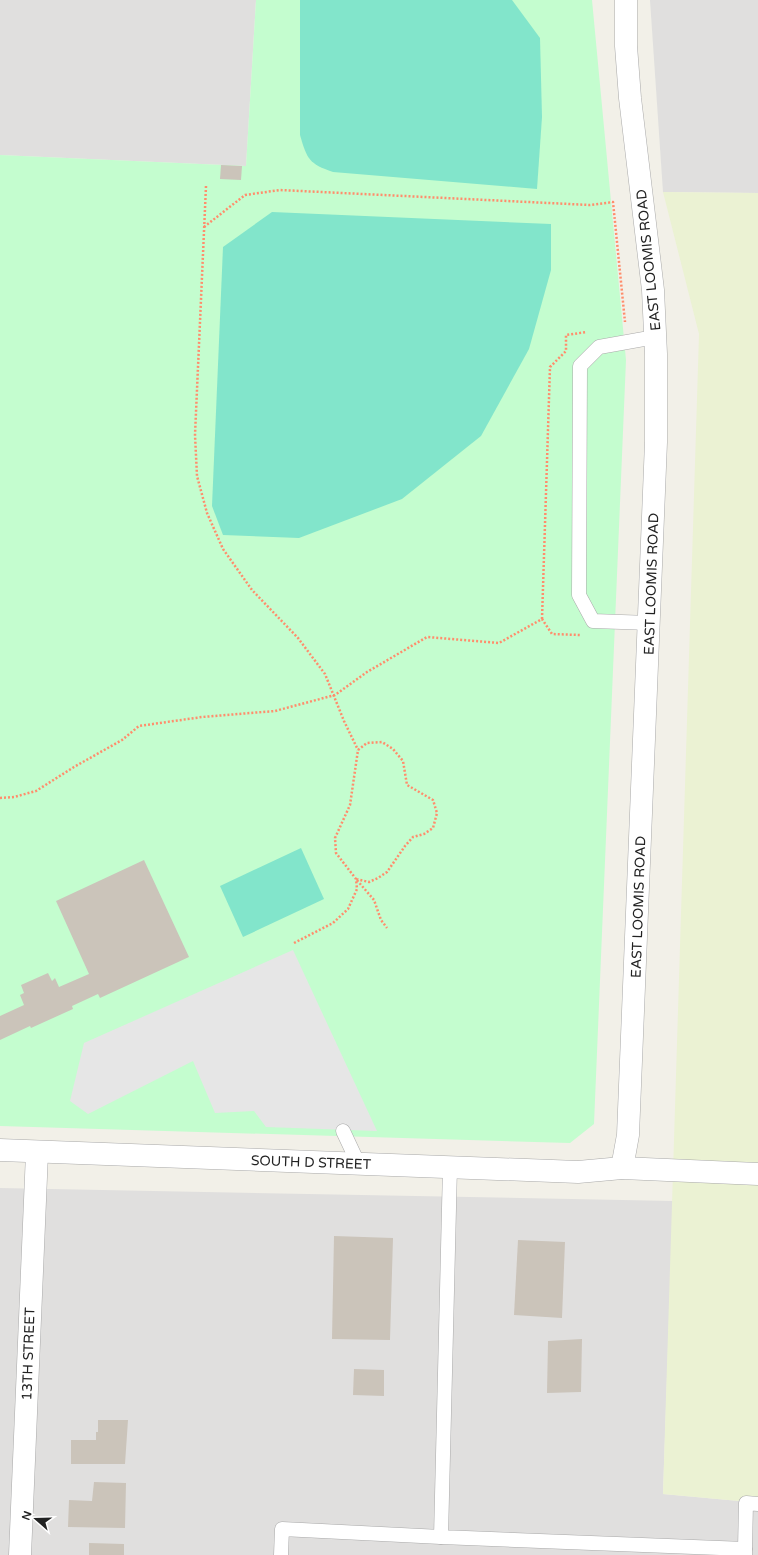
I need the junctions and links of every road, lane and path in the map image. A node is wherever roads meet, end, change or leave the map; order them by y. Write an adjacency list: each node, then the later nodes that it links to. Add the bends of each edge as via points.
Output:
1 (626, 0): 6 (street, EAST LOOMIS ROAD, via 630,98 653,290)
2 (206, 186): 3 (path)
3 (204, 227): 4 (path, via 245,195 280,190 590,205 613,202 626,322); 10 (path, via 195,435 197,476 207,513 223,549 252,590 298,638 325,674)
4 (621, 326)
5 (588, 332): 7 (path, via 566,334 566,351 550,367)
6 (655, 337): 8 (street, EAST LOOMIS ROAD, via 656,442); 8 (lane, via 599,347 580,366 579,595 593,621)
7 (542, 619): 9 (path, via 552,634); 10 (path, via 499,643 427,637 367,672)
8 (650, 623): 21 (street, EAST LOOMIS ROAD, via 628,1135)
9 (581, 635)
10 (335, 695): 11 (path, via 344,722); 12 (path, via 275,711 202,717 139,726 122,740 36,792)
11 (358, 750): 13 (path, via 350,805 335,838 336,853); 13 (path, via 367,743 382,742 393,749 402,761 407,785 432,800 437,813 433,828 413,837 387,872 369,882)
12 (0, 798)
13 (356, 879): 14 (path, via 374,900 381,920); 15 (path, via 357,889 348,909 333,923)
14 (388, 928)
15 (294, 943)
16 (343, 1131): 19 (lane)
17 (0, 1150): 18 (street, SOUTH D STREET)
18 (37, 1153): 19 (street, SOUTH D STREET); 26 (street, 13TH STREET)
19 (358, 1163): 20 (street, SOUTH D STREET)
20 (450, 1167): 21 (street, SOUTH D STREET, via 578,1172); 24 (lane)
21 (622, 1168): 22 (street, SOUTH D STREET)
22 (758, 1174)
23 (758, 1504): 25 (lane, via 746,1503)
24 (441, 1537): 25 (lane); 27 (lane, via 282,1529)
25 (745, 1552)
26 (20, 1555)
27 (281, 1555)

